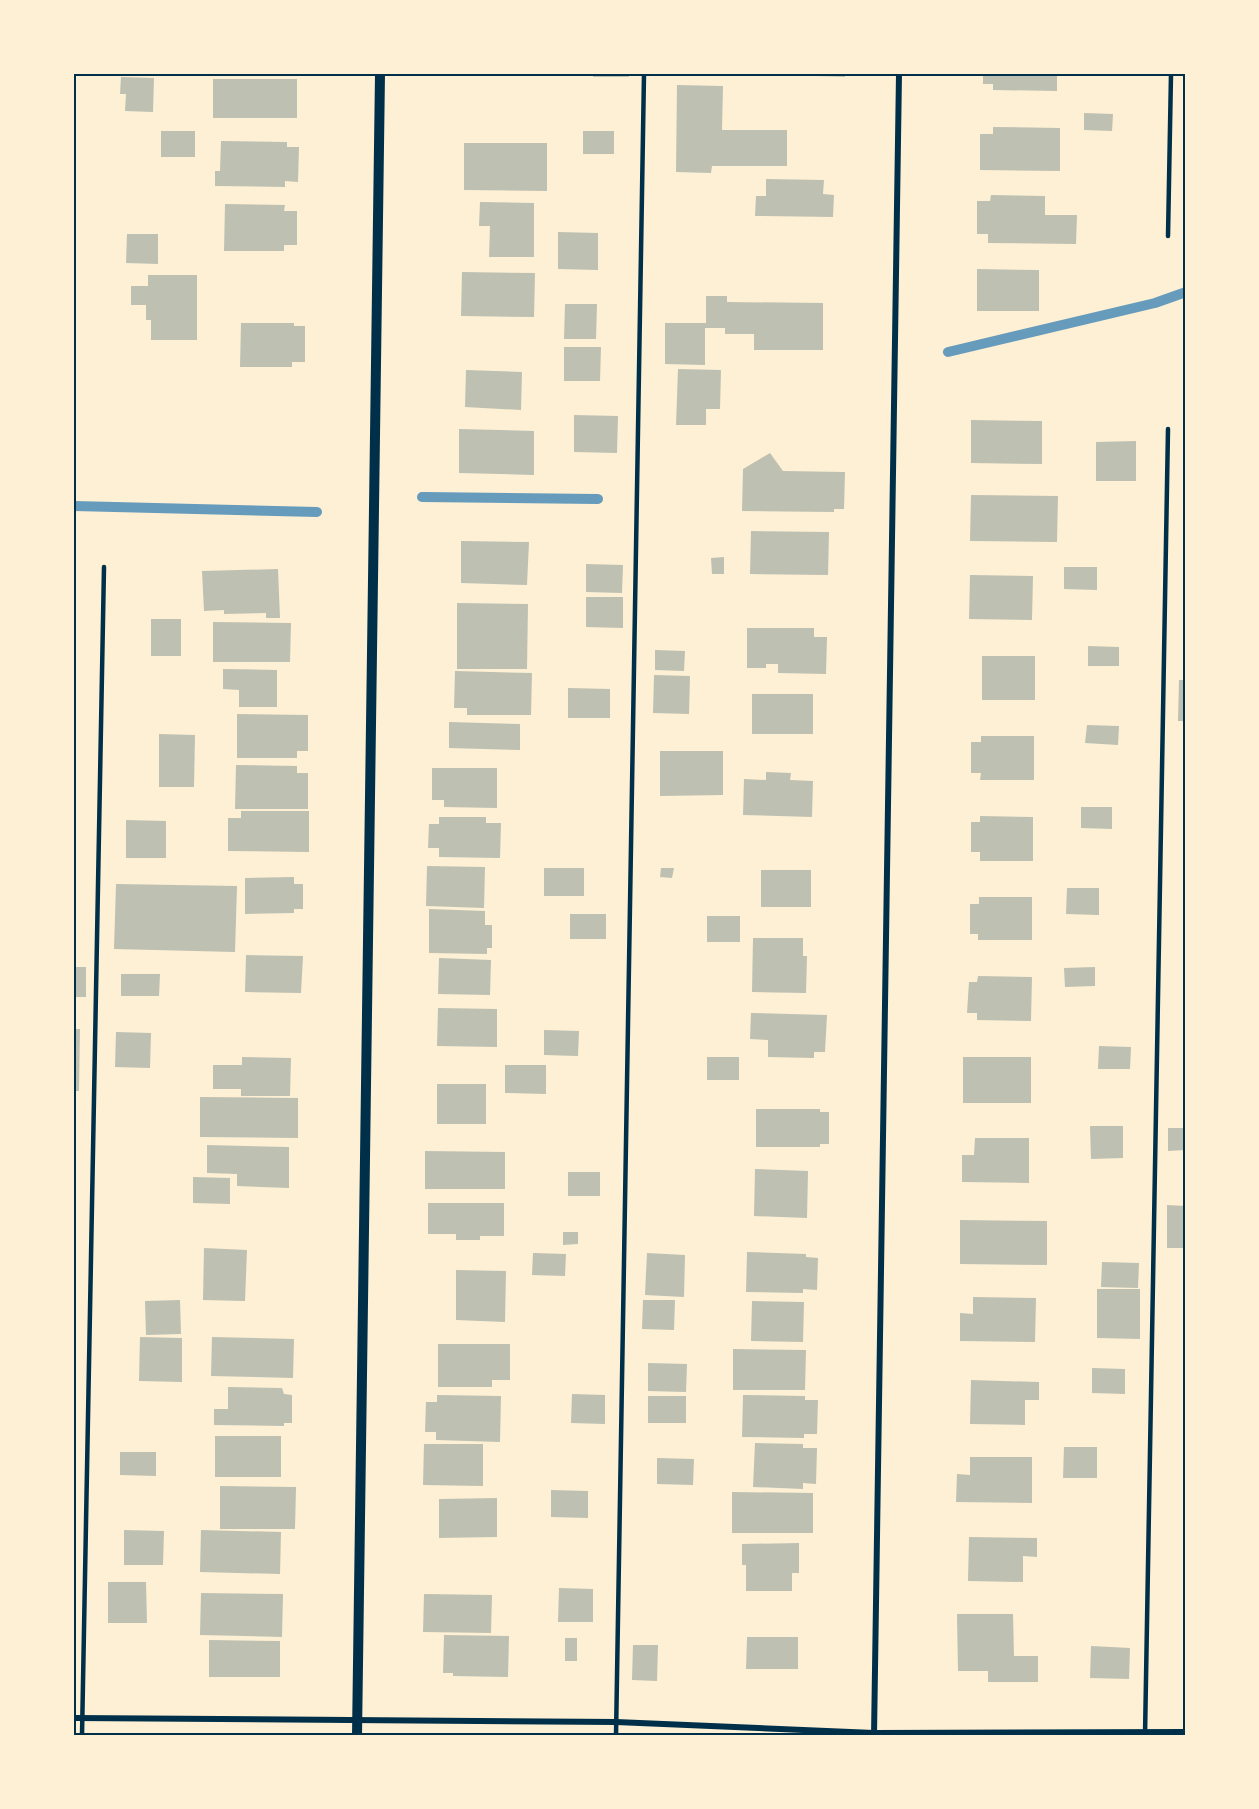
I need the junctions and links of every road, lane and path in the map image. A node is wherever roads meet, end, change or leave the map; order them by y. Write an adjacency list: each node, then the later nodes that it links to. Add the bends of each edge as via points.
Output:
1 (380, 74): 10 (street)
2 (644, 74): 11 (lane)
3 (899, 74): 13 (street)
4 (1171, 74): 5 (lane)
5 (1168, 236)
6 (1168, 429): 14 (lane)
7 (104, 567): 9 (lane)
8 (74, 1718): 9 (street)
9 (82, 1718): 10 (street); 15 (lane)
10 (357, 1721): 11 (street); 16 (street)
11 (616, 1722): 13 (street); 17 (lane)
12 (1185, 1732): 14 (street)
13 (874, 1734): 14 (street)
14 (1145, 1734)
15 (82, 1736)
16 (357, 1736)
17 (616, 1736)

